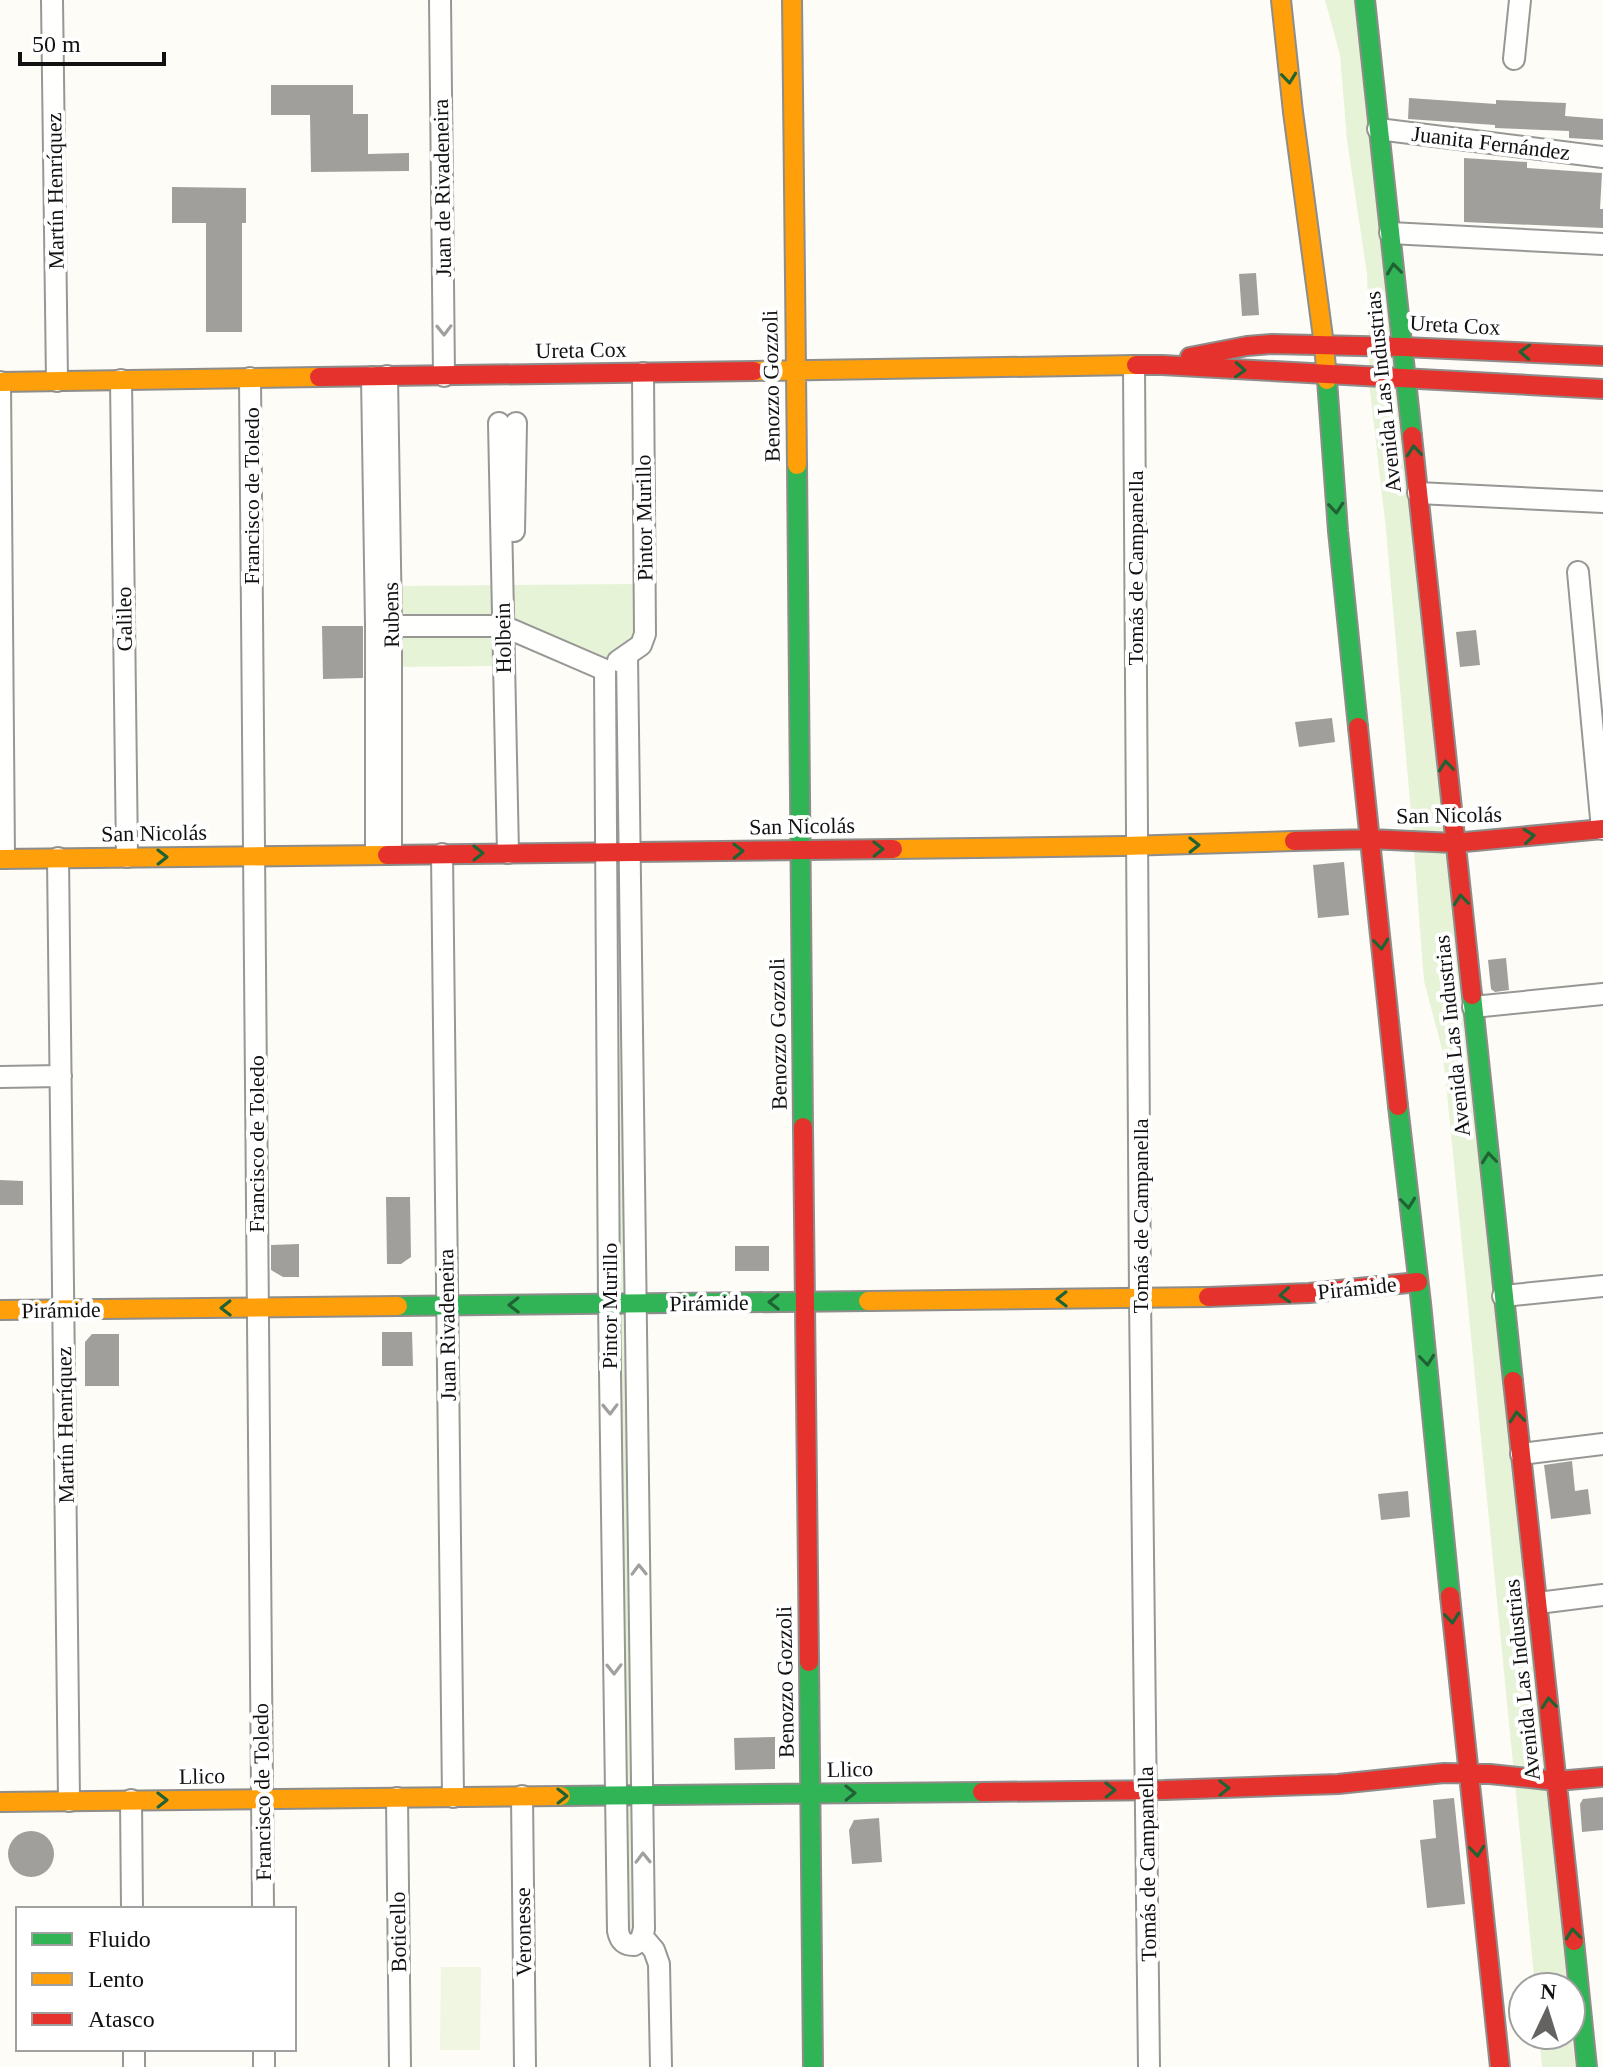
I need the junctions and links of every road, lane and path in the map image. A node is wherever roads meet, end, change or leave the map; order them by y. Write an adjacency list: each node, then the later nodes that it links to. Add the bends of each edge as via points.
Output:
1 (52, 0): 25 (street, Martín Henríquez)
2 (440, 0): 21 (street, Juan de Rivadeneira, one-way to 21)
3 (792, 0): 17 (street, Benozzo Gozzoli)
4 (1281, 0): 12 (street, one-way to 12)
5 (1365, 0): 8 (street, Avenida Las Industrias)
6 (1520, 0): 7 (street)
7 (1514, 59)
8 (1378, 129): 9 (street, Juanita Fernández); 10 (street, Avenida Las Industrias)
9 (1603, 157)
10 (1390, 233): 11 (street); 13 (street, Avenida Las Industrias, one-way to 10)
11 (1603, 244)
12 (1324, 345): 13 (street, Ureta Cox); 15 (street, Ureta Cox, via 1247,346); 19 (street)
13 (1403, 347): 14 (street, Ureta Cox, one-way to 13); 22 (street, Avenida Las Industrias)
14 (1603, 356)
15 (1162, 365): 16 (street, Ureta Cox); 19 (street, Ureta Cox, one-way to 19)
16 (1134, 366): 17 (street, Ureta Cox); 39 (street, Tomás de Campanella)
17 (795, 371): 18 (street, Ureta Cox); 40 (street, Benozzo Gozzoli)
18 (643, 373): 21 (street, Ureta Cox); 34 (street, Pintor Murillo, via 645,634 641,645)
19 (1326, 374): 22 (street, Ureta Cox); 37 (street, one-way to 37)
20 (380, 376): 21 (street, Ureta Cox); 23 (street, Ureta Cox); 32 (street, Rubens); 44 (street, Rubens, via 376,625)
21 (444, 376)
22 (1407, 377): 27 (street, Ureta Cox); 29 (street, Avenida Las Industrias, one-way to 22)
23 (250, 378): 24 (street, Ureta Cox); 46 (street, Francisco de Toledo)
24 (121, 380): 25 (street, Ureta Cox); 47 (street, Galileo)
25 (57, 381): 26 (street, Ureta Cox)
26 (0, 382): 48 (street)
27 (1603, 389)
28 (508, 423): 33 (street, Holbein)
29 (1418, 493): 30 (street); 38 (street, Avenida Las Industrias, one-way to 29)
30 (1603, 502)
31 (1578, 572): 36 (street)
32 (391, 626): 33 (street); 44 (street, Rubens)
33 (507, 627): 35 (street); 43 (street, Holbein)
34 (627, 655): 35 (street, Pintor Murillo); 42 (street, Pintor Murillo)
35 (605, 670): 41 (street, Pintor Murillo)
36 (1603, 829): 38 (street, San Nicolás, one-way to 36)
37 (1370, 839): 38 (street, San Nicolás); 39 (street, San Nicolás, one-way to 37); 54 (street, one-way to 54)
38 (1454, 843): 51 (street, Avenida Las Industrias, one-way to 38)
39 (1138, 846): 40 (street, San Nicolás, one-way to 39); 57 (street, Tomás de Campanella)
40 (800, 850): 42 (street, San Nicolás, one-way to 40); 58 (street, Benozzo Gozzoli)
41 (607, 852): 42 (street, San Nicolás); 43 (street, San Nicolás); 59 (street, Pintor Murillo)
42 (630, 852): 60 (street, Pintor Murillo)
43 (508, 853): 45 (street, San Nicolás, one-way to 43)
44 (383, 854): 45 (street, San Nicolás); 46 (street, San Nicolás)
45 (442, 854): 61 (street, Juan Rivadeneira)
46 (254, 856): 47 (street, San Nicolás, one-way to 46); 62 (street, Francisco de Toledo)
47 (127, 857): 49 (street, San Nicolás)
48 (2, 858): 49 (street, San Nicolás)
49 (58, 858): 52 (street, Martín Henríquez)
50 (1603, 994): 51 (street)
51 (1473, 1007): 56 (street, Avenida Las Industrias, one-way to 51)
52 (61, 1076): 53 (street); 64 (street, Martín Henríquez)
53 (0, 1077)
54 (1418, 1282): 57 (street, Pirámide, one-way to 57, via 1275,1296); 69 (street, one-way to 69)
55 (1603, 1286): 56 (street)
56 (1503, 1296): 66 (street, Avenida Las Industrias, one-way to 56)
57 (1140, 1298): 58 (street, Pirámide, one-way to 58); 72 (street, Tomás de Campanella)
58 (804, 1301): 60 (street, Pirámide, one-way to 60); 73 (street, Benozzo Gozzoli)
59 (609, 1303): 60 (street, Pirámide); 61 (street, Pirámide, one-way to 61); 74 (street, Pintor Murillo, one-way to 74)
60 (636, 1303): 75 (street, Pintor Murillo, one-way to 60)
61 (447, 1305): 62 (street, Pirámide); 77 (street, Juan Rivadeneira)
62 (258, 1307): 64 (street, Pirámide, one-way to 64); 79 (street, Francisco de Toledo)
63 (0, 1310): 64 (street, Pirámide)
64 (63, 1310): 81 (street, Martín Henríquez)
65 (1603, 1444): 66 (street)
66 (1521, 1454): 68 (street, Avenida Las Industrias)
67 (1603, 1595): 68 (street)
68 (1538, 1603): 71 (street, Avenida Las Industrias, one-way to 68)
69 (1469, 1773): 71 (street, Llico); 72 (street, Llico, one-way to 69, via 1323,1785); 91 (street, one-way to 91)
70 (1603, 1777): 71 (street, Llico)
71 (1557, 1781): 92 (street, Avenida Las Industrias, one-way to 71)
72 (1146, 1790): 73 (street, Llico, one-way to 72); 90 (street, Tomás de Campanella)
73 (810, 1793): 75 (street, Llico); 89 (street, Benozzo Gozzoli)
74 (615, 1795): 75 (street, Llico); 76 (street, Llico, one-way to 74); 85 (street, Pintor Murillo, via 618,1931 625,1944 638,1943)
75 (642, 1795): 85 (street, Pintor Murillo, one-way to 75)
76 (522, 1796): 77 (street, Llico); 87 (street, Veronesse)
77 (453, 1797): 78 (street, Llico)
78 (397, 1798): 79 (street, Llico); 86 (street, Boticello)
79 (262, 1799): 80 (street, Llico, one-way to 79); 84 (street, Francisco de Toledo)
80 (131, 1800): 81 (street, Llico); 83 (street)
81 (69, 1801): 82 (street, Llico)
82 (0, 1802)
83 (132, 1907)
84 (263, 1907)
85 (642, 1936): 88 (street, Pintor Murillo, via 659,1964)
86 (400, 2067)
87 (525, 2067)
88 (661, 2067)
89 (813, 2067)
90 (1149, 2067)
91 (1500, 2067)
92 (1587, 2067)

